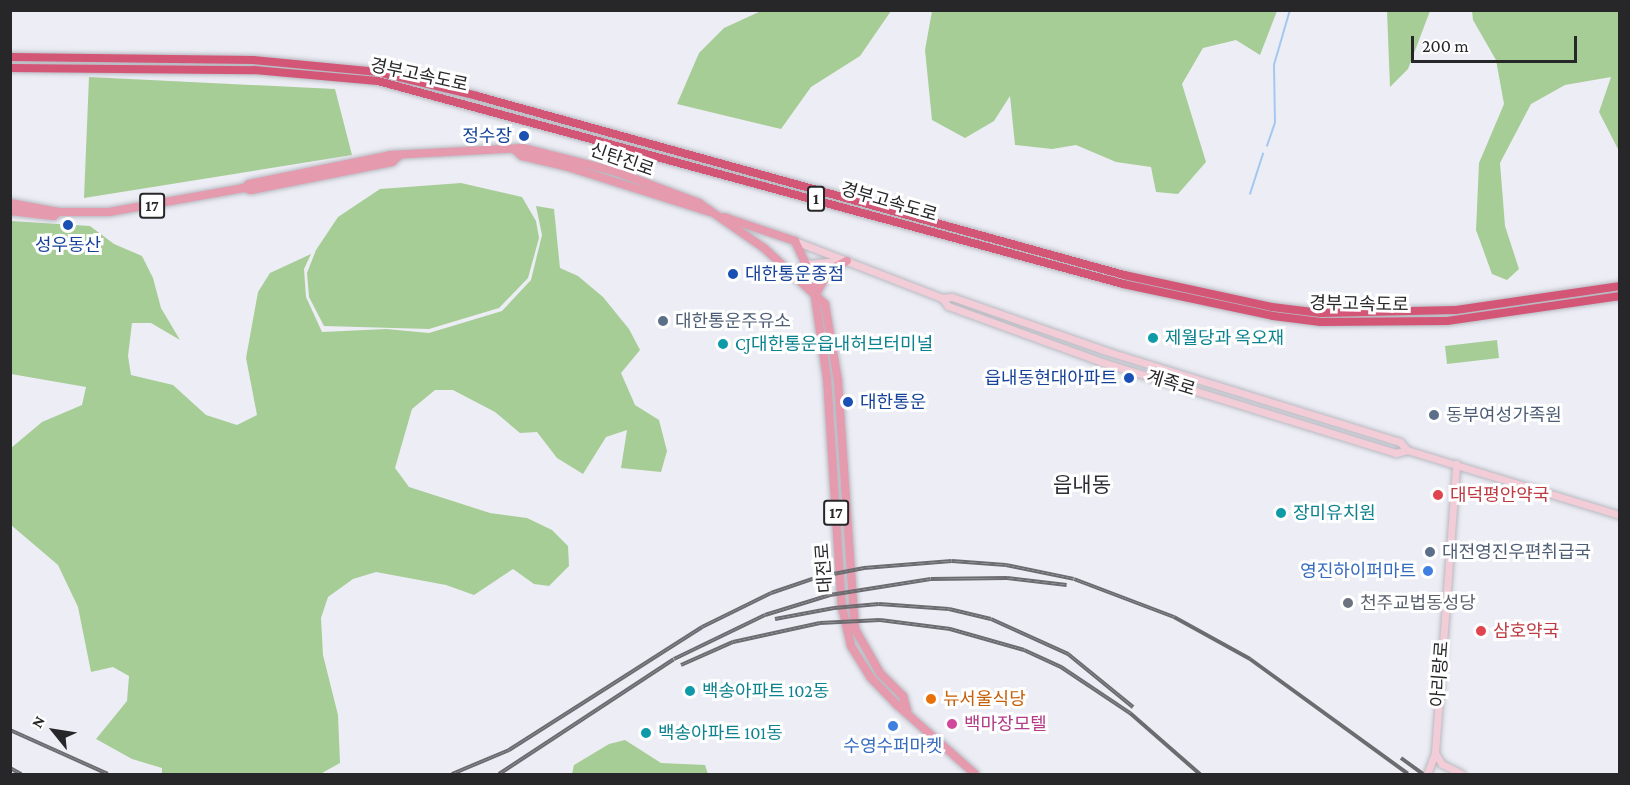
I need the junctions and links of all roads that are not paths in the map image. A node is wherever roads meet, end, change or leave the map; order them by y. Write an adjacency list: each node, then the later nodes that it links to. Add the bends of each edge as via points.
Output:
1 (10, 57): 11 (highway, 경부고속도로 / 1, via 253,60 378,72 1124,275 1272,307 1321,313 1456,310)
2 (10, 68): 13 (highway, 경부고속도로 / 1, via 254,70 378,81 1123,284 1273,316 1322,322 1447,321)
3 (10, 203): 5 (main road, 신탄진로 / 17)
4 (10, 211): 5 (main road, 신탄진로 / 17, via 54,216)
5 (58, 212): 6 (main road, 신탄진로 / 17, via 109,212 250,190 392,162 399,156 471,148 524,148 614,171 699,203)
6 (715, 214): 7 (main road, 신탄진로 / 17); 10 (main road)
7 (795, 241): 8 (main road, 계족로); 9 (main road, 대전로 / 17)
8 (847, 261): 9 (main road); 12 (main road, via 829,270); 14 (main road, 계족로)
9 (808, 264): 10 (main road); 12 (main road, 대전로 / 17)
10 (794, 273): 12 (main road)
11 (1620, 286)
12 (817, 294): 21 (main road, 대전로 / 17, via 828,316 836,357 855,629 880,673 903,696 907,710)
13 (1620, 296)
14 (942, 298): 15 (main road, 계족로, via 952,297 1106,351 1400,442); 15 (main road, 계족로, via 948,306 1102,362 1396,453)
15 (1407, 450): 16 (main road, 계족로)
16 (1456, 464): 17 (main road, 계족로); 18 (main road, 아리랑로)
17 (1620, 515)
18 (1435, 753): 19 (main road); 20 (main road, 아리랑로)
19 (1442, 764): 20 (main road); 22 (main road)
20 (1428, 772)
21 (975, 774)
22 (1462, 774)

